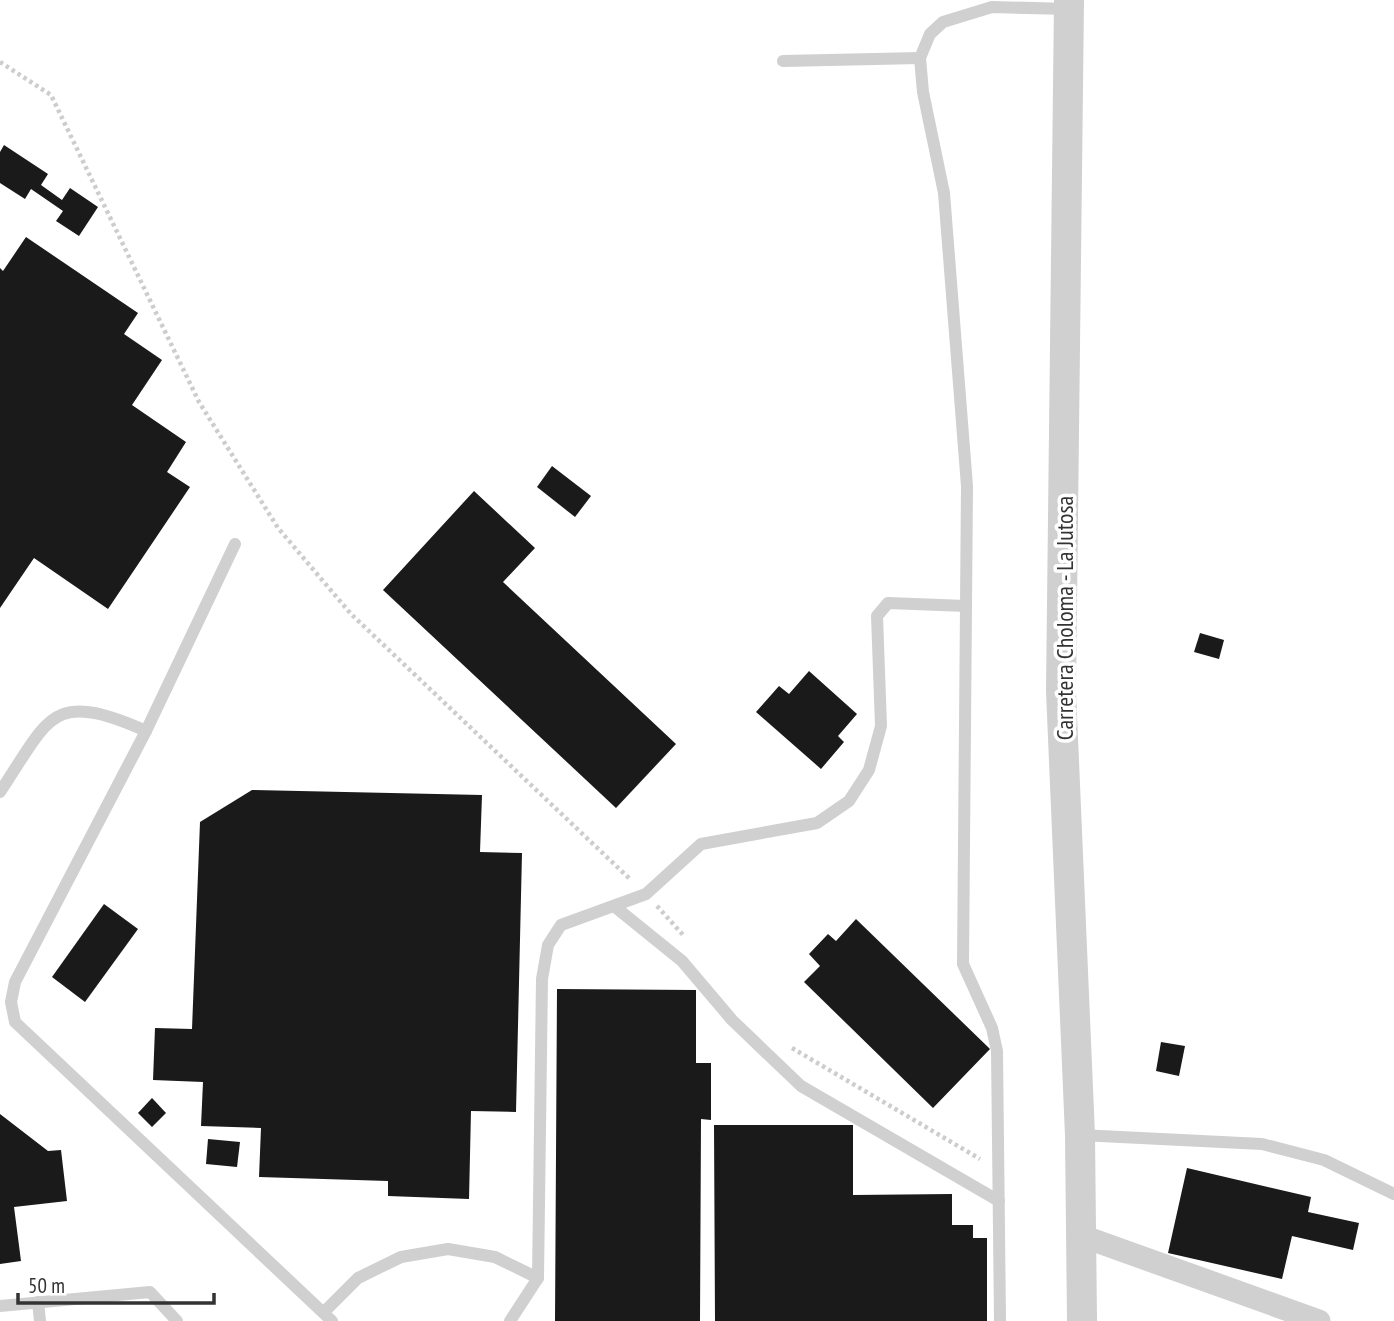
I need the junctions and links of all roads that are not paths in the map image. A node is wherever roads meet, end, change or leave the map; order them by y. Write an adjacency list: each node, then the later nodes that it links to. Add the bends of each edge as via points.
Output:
1 (1069, 4): 2 (lane, via 992,7 943,22 930,34); 9 (street, Carretera Choloma - La Jutosa, via 1061,691)
2 (920, 58): 3 (lane); 5 (lane, via 944,193 967,486)
3 (783, 61)
4 (235, 544): 6 (lane)
5 (966, 606): 8 (lane, via 888,603 877,616 881,726 869,770 849,801 817,823 701,844 646,894); 11 (lane, via 963,964 992,1028 997,1051)
6 (146, 730): 7 (lane, via 107,713 73,709 46,723); 16 (lane, via 15,982 11,1002 15,1022)
7 (0, 792)
8 (614, 906): 11 (lane, via 682,961 732,1020 801,1086); 13 (lane, via 561,925 548,945 542,979)
9 (1080, 1135): 10 (lane, via 1262,1144 1324,1160); 12 (street, Carretera Choloma - La Jutosa)
10 (1394, 1194)
11 (999, 1201): 20 (lane)
12 (1082, 1236): 21 (street, Carretera Choloma - La Jutosa); 22 (street)
13 (538, 1278): 16 (lane, via 495,1257 448,1250 401,1257 358,1278); 19 (lane)
14 (38, 1302): 15 (lane); 17 (lane); 18 (lane, via 150,1292)
15 (0, 1306)
16 (328, 1316)
17 (40, 1321)
18 (177, 1321)
19 (510, 1321)
20 (1000, 1321)
21 (1082, 1321)
22 (1319, 1321)

